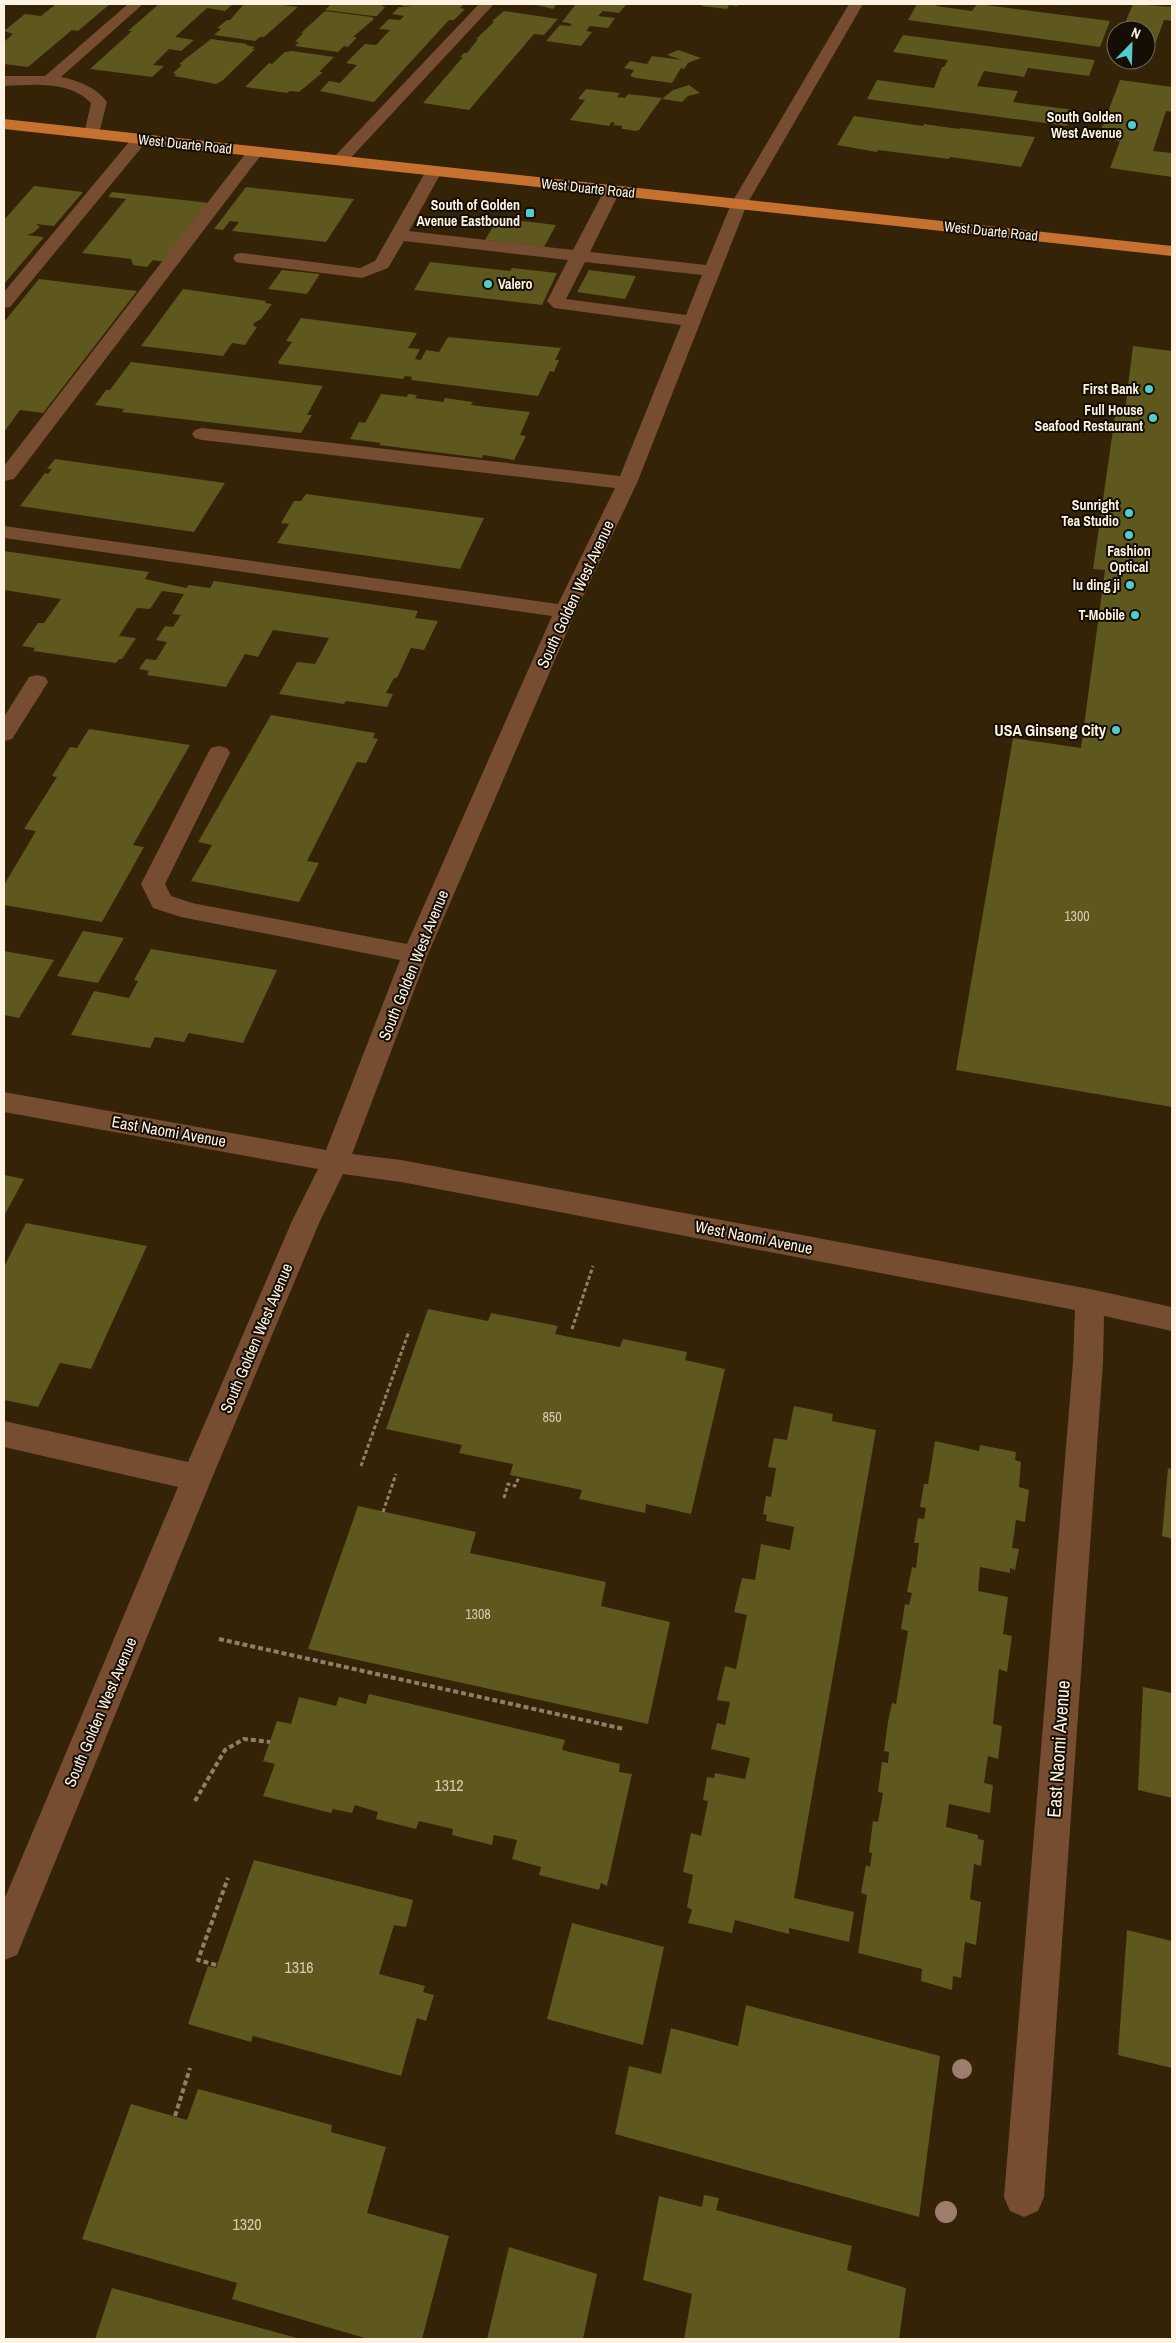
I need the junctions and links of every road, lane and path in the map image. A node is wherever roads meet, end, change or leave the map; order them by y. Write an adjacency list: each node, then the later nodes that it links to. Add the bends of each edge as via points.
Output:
1 (136, 4): 4 (street)
2 (487, 4): 10 (street)
3 (856, 4): 13 (street, South Golden West Avenue)
4 (50, 79): 5 (street); 7 (street, via 91,92 99,102)
5 (4, 81)
6 (4, 124): 7 (main road, West Duarte Road)
7 (92, 134): 8 (main road, West Duarte Road)
8 (140, 140): 9 (main road, West Duarte Road); 19 (street)
9 (255, 152): 10 (main road, West Duarte Road); 22 (street)
10 (339, 161): 11 (main road, West Duarte Road)
11 (434, 171): 12 (main road, West Duarte Road); 14 (street)
12 (612, 191): 13 (main road, West Duarte Road); 16 (street)
13 (739, 204): 15 (main road, West Duarte Road); 18 (street, South Golden West Avenue)
14 (398, 235): 16 (street); 17 (street, via 382,264 362,273)
15 (1172, 251)
16 (579, 256): 18 (street); 20 (street, via 556,301 560,304)
17 (242, 258)
18 (712, 271): 20 (street, South Golden West Avenue)
19 (4, 303)
20 (692, 321): 23 (street, South Golden West Avenue)
21 (202, 434): 23 (street)
22 (4, 475)
23 (627, 483): 25 (street, South Golden West Avenue)
24 (4, 532): 25 (street)
25 (565, 611): 29 (street, South Golden West Avenue)
26 (37, 682): 27 (street)
27 (4, 734)
28 (219, 753): 29 (street, via 153,884 162,902 190,911)
29 (415, 954): 31 (street, South Golden West Avenue)
30 (4, 1102): 31 (street, East Naomi Avenue)
31 (335, 1162): 33 (street, West Naomi Avenue, via 401,1171); 41 (street, South Golden West Avenue, via 306,1221)
32 (593, 1266): 35 (path)
33 (1090, 1301): 34 (street, West Naomi Avenue); 53 (street, East Naomi Avenue)
34 (1172, 1319)
35 (572, 1329)
36 (409, 1331): 38 (path)
37 (4, 1434): 41 (street)
38 (361, 1466)
39 (396, 1474): 43 (path)
40 (519, 1477): 42 (path, via 516,1486 508,1484)
41 (197, 1478): 49 (street, South Golden West Avenue)
42 (504, 1498)
43 (382, 1512)
44 (219, 1639): 45 (path)
45 (624, 1729)
46 (270, 1742): 47 (path, via 244,1739 225,1750)
47 (195, 1801)
48 (228, 1878): 50 (path, via 198,1960)
49 (4, 1942)
50 (216, 1965)
51 (190, 2068): 52 (path)
52 (175, 2116)
53 (1024, 2197)

